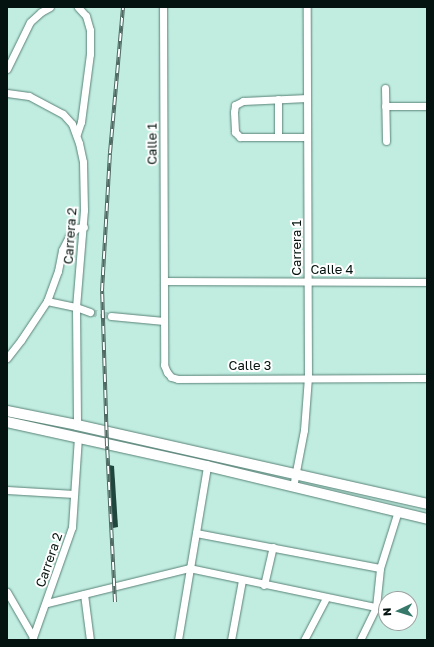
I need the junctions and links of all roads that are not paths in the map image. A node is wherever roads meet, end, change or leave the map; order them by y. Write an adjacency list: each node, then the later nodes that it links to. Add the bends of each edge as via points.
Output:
1 (50, 7): 5 (street, via 30,22)
2 (78, 7): 12 (street, via 89,20 90,48 81,122)
3 (163, 7): 17 (street, Calle 1)
4 (307, 7): 8 (street, Carrera 1)
5 (7, 69)
6 (385, 88): 10 (street)
7 (7, 94): 12 (street, Carrera 2, via 29,96 49,105 63,114)
8 (307, 98): 9 (street); 14 (street, Carrera 1)
9 (278, 99): 13 (street); 13 (street, via 243,100 235,106 234,112 236,132 240,137)
10 (385, 106): 11 (street); 15 (street)
11 (427, 106)
12 (77, 134): 16 (street, Carrera 2, via 83,162)
13 (278, 137): 14 (street)
14 (307, 137): 18 (street, Carrera 1)
15 (386, 141)
16 (84, 227): 20 (street, via 77,228 69,236 62,250 58,271); 21 (street, Carrera 2)
17 (165, 281): 18 (street, Calle 4); 24 (street, Calle 3)
18 (308, 281): 19 (street, Calle 4); 26 (street, Carrera 1)
19 (427, 282)
20 (47, 301): 21 (street); 25 (street)
21 (76, 308): 22 (street); 30 (street, Carrera 2)
22 (90, 312)
23 (111, 316): 24 (street)
24 (164, 321): 26 (street, Calle 3, via 164,365 172,377)
25 (7, 358)
26 (308, 377): 27 (street, Calle 3); 33 (street, Carrera 1, via 304,430)
27 (427, 378)
28 (7, 411): 30 (main road)
29 (7, 422): 31 (main road)
30 (77, 425): 33 (main road)
31 (78, 437): 32 (main road); 36 (street, Carrera 2)
32 (207, 466): 34 (main road); 40 (street)
33 (295, 475): 34 (street, Carrera 1); 37 (main road)
34 (293, 487): 38 (main road)
35 (7, 490): 36 (street)
36 (74, 494): 49 (street, Carrera 2, via 72,527)
37 (427, 504)
38 (398, 511): 39 (main road); 43 (street)
39 (427, 518)
40 (196, 533): 41 (street); 42 (street)
41 (273, 547): 43 (street); 45 (street)
42 (189, 568): 44 (street); 47 (street); 53 (street)
43 (380, 568): 50 (street)
44 (242, 580): 45 (street); 54 (street)
45 (264, 584): 48 (street)
46 (7, 592): 51 (street)
47 (84, 594): 49 (street); 52 (street)
48 (326, 598): 50 (street); 55 (street)
49 (46, 603): 51 (street, Carrera 2)
50 (376, 607): 56 (street)
51 (33, 639)
52 (90, 640)
53 (178, 640)
54 (231, 640)
55 (304, 640)
56 (360, 640)

